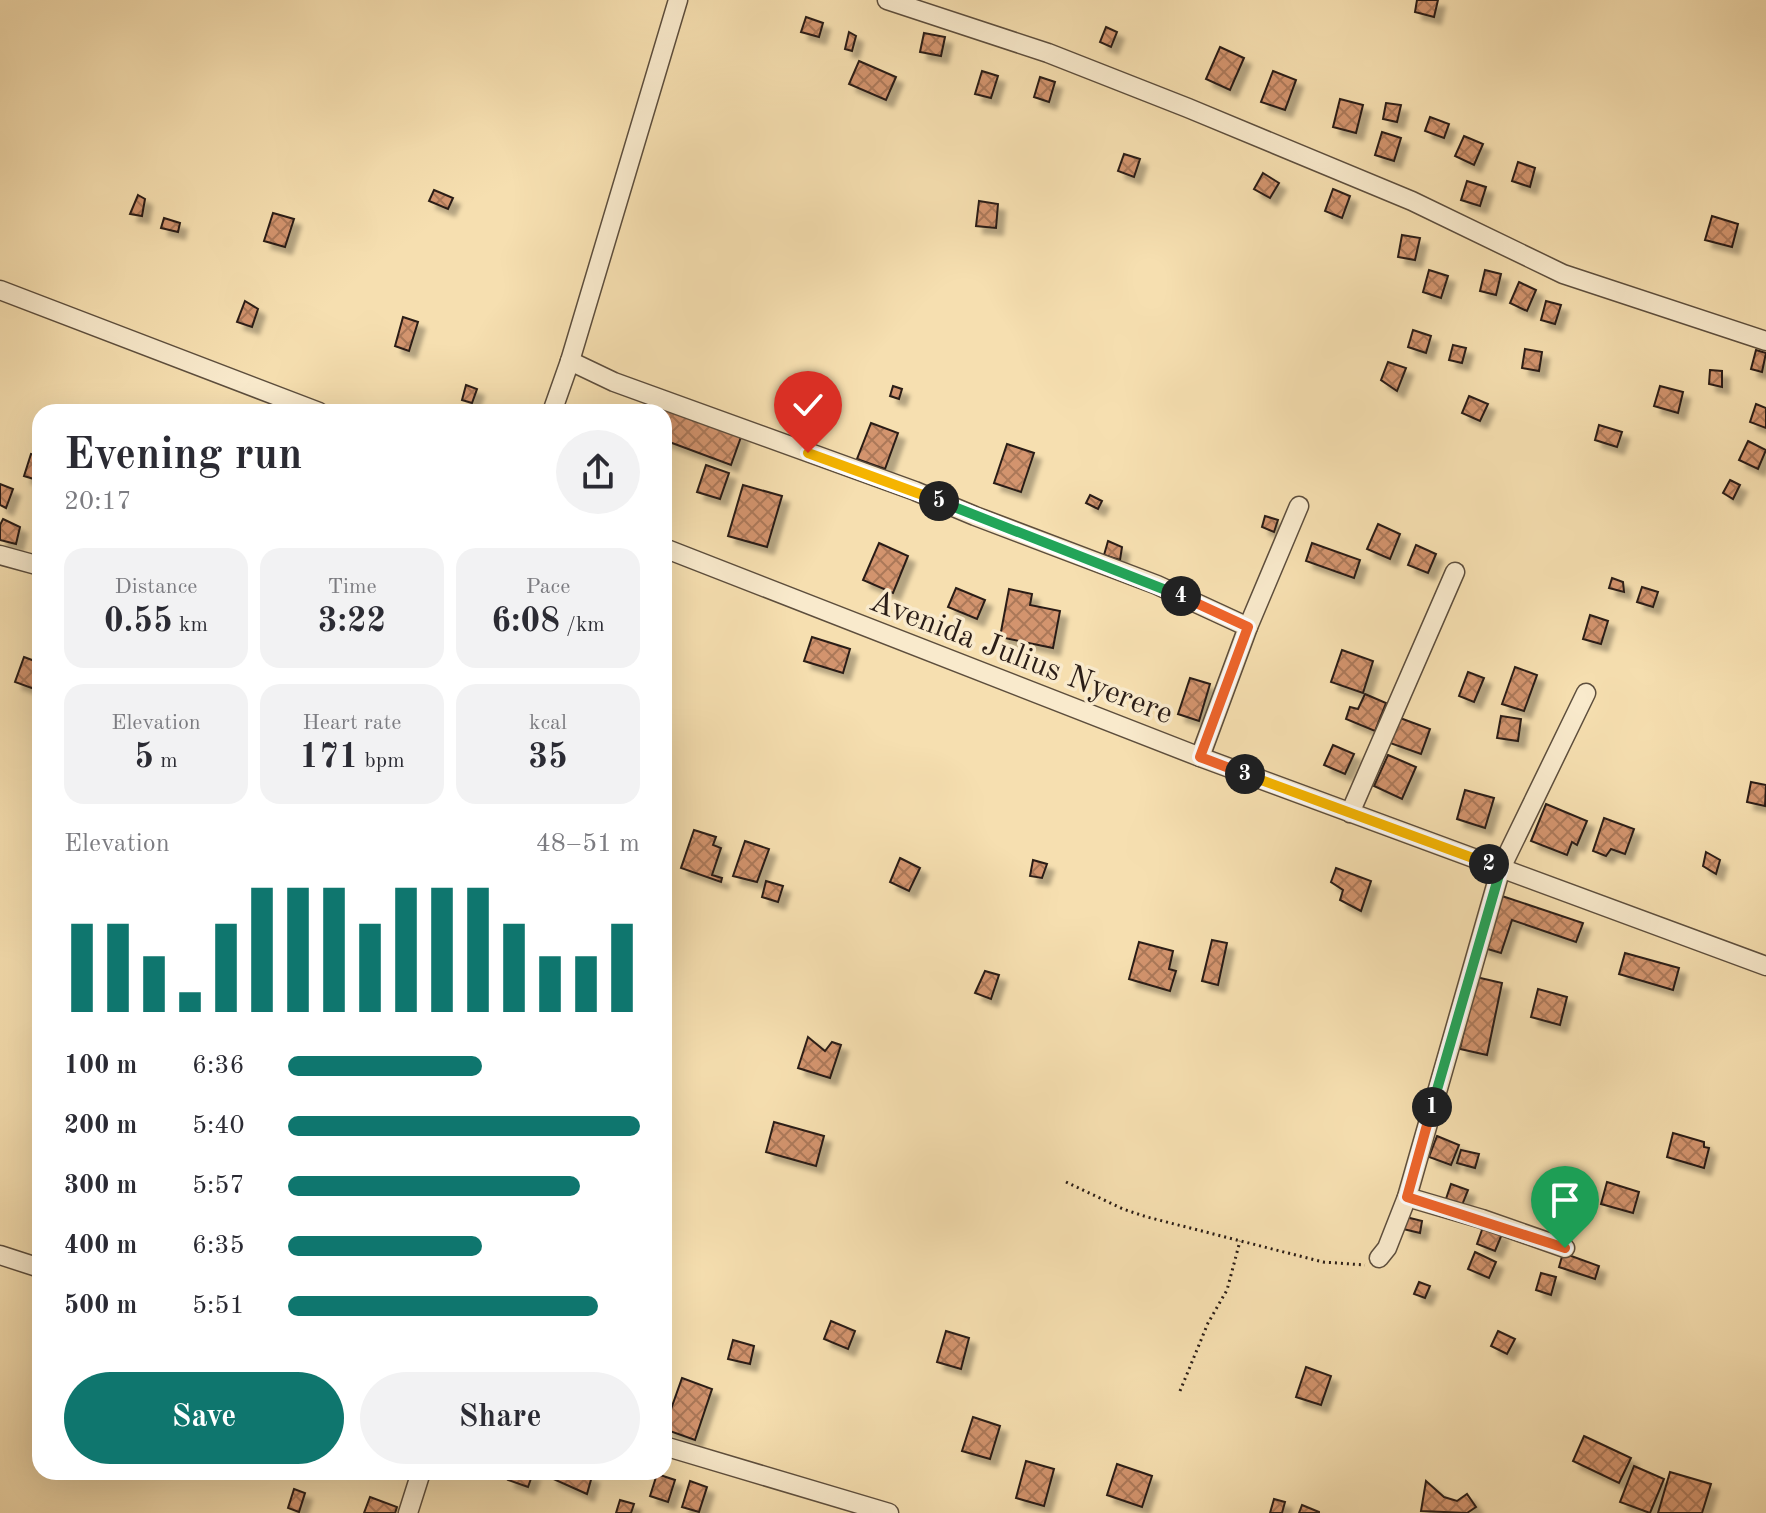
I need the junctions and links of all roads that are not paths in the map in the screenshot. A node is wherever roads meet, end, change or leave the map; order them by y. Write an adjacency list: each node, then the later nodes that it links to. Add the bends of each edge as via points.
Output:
1 (678, 0): 5 (street)
2 (887, 0): 4 (street, via 1048,53 1188,108 1412,201 1563,274)
3 (0, 290): 6 (street)
4 (1766, 341)
5 (570, 361): 7 (street); 13 (street, via 1157,585)
6 (298, 404)
7 (555, 404)
8 (1299, 506): 13 (street)
9 (672, 551): 15 (street, Avenida Julius Nyerere)
10 (0, 555): 11 (street)
11 (32, 564)
12 (1455, 572): 16 (street)
13 (1248, 627): 15 (street)
14 (1586, 693): 17 (street)
15 (1200, 757): 16 (street, Avenida Julius Nyerere)
16 (1350, 813): 17 (street, Avenida Julius Nyerere)
17 (1501, 868): 18 (street, Avenida Julius Nyerere); 19 (street)
18 (1766, 966)
19 (1407, 1197): 20 (street); 22 (street)
20 (1565, 1248)
21 (0, 1255): 23 (street)
22 (1379, 1258)
23 (32, 1265)
24 (672, 1448): 26 (street)
25 (418, 1480): 27 (street)
26 (881, 1512)
27 (408, 1513)

